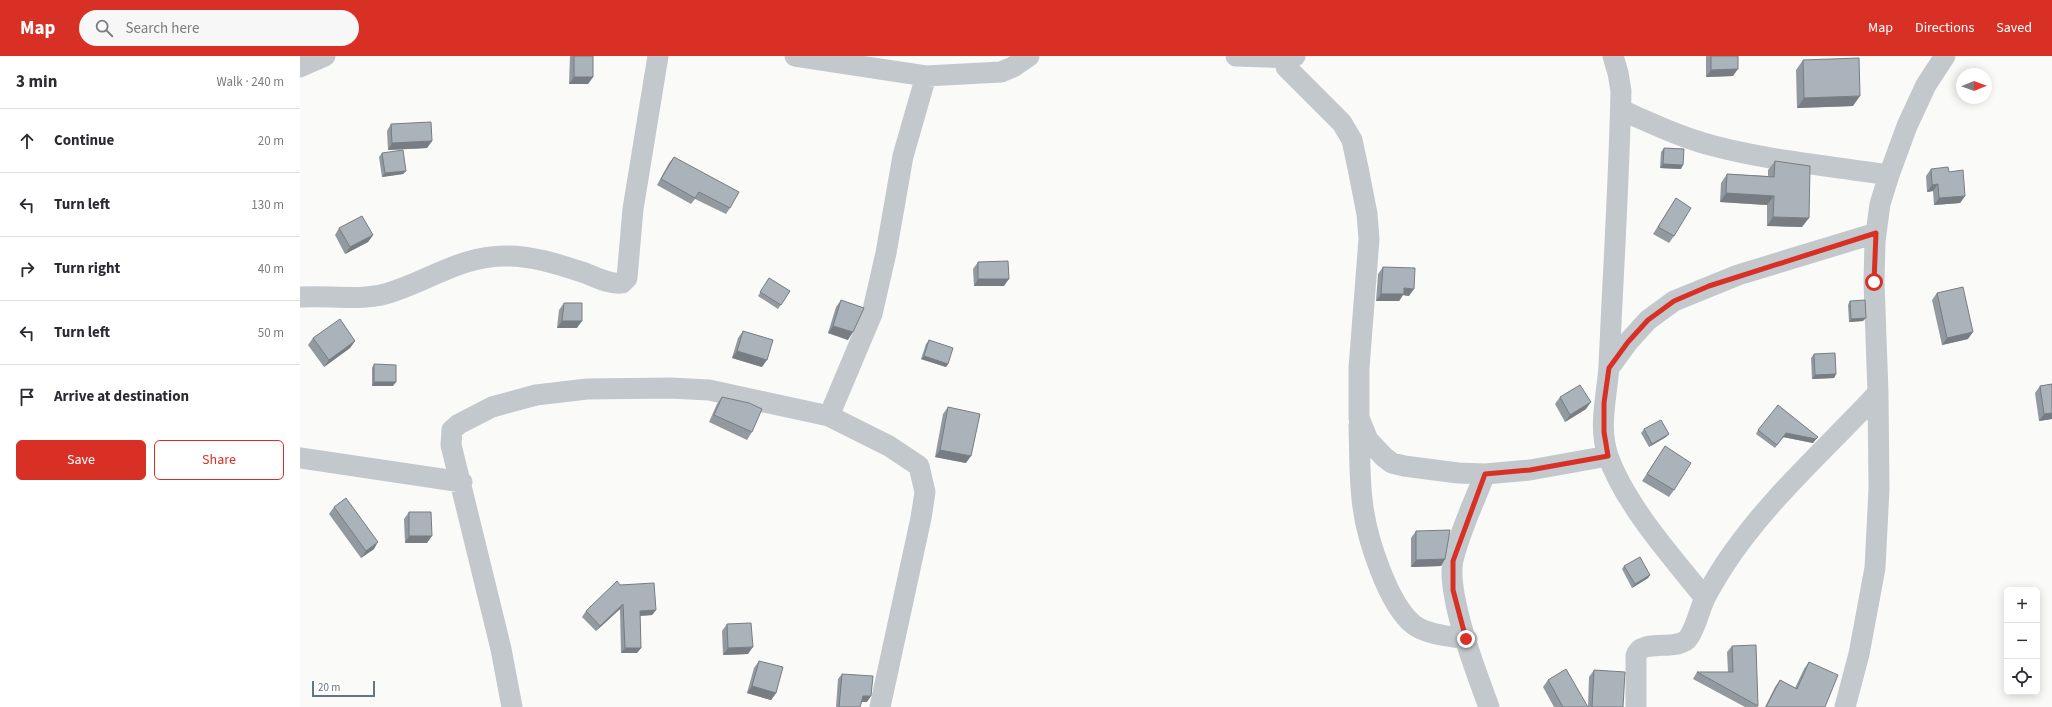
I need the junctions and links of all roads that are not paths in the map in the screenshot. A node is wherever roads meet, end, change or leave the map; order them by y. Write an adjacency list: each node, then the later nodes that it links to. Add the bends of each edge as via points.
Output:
1 (326, 56): 9 (street)
2 (658, 56): 14 (street, via 632,209 627,278 622,284 535,258 508,256 480,258 447,268 383,295)
3 (795, 56): 10 (street)
4 (1029, 56): 10 (street, via 1001,72)
5 (1236, 56): 8 (street, via 1290,58)
6 (1613, 56): 11 (street, via 1619,79)
7 (1945, 56): 12 (street, via 1926,85)
8 (1290, 62): 18 (street, via 1342,123 1352,140 1367,214 1369,239 1359,368)
9 (300, 67)
10 (926, 76): 17 (street, via 904,156 872,314)
11 (1621, 110): 12 (street, via 1668,131 1714,146); 15 (street)
12 (1889, 175): 13 (street, via 1880,204)
13 (1876, 233): 15 (street, via 1738,275 1674,301 1648,320); 16 (street, via 1874,282)
14 (300, 297)
15 (1609, 368): 19 (street, via 1604,403 1604,432)
16 (1878, 393): 23 (street, via 1769,505); 29 (street, via 1879,489 1874,568)
17 (829, 416): 22 (street, via 709,390 587,389 536,395 492,407 455,427 451,445); 26 (street, via 911,459 919,466 923,480 925,492 921,518)
18 (1358, 418): 21 (street, via 1368,440 1392,463 1424,469); 24 (street, via 1362,507 1372,544 1391,594 1401,611 1414,624 1427,631)
19 (1608, 456): 21 (street, via 1530,470); 23 (street, via 1638,511)
20 (300, 458): 22 (street)
21 (1485, 474): 24 (street, via 1453,561 1453,590)
22 (462, 482): 25 (street, via 502,649)
23 (1705, 598): 28 (street, via 1697,623 1687,639 1681,643 1645,647 1638,652)
24 (1466, 639): 27 (street)
25 (512, 707)
26 (880, 707)
27 (1489, 707)
28 (1636, 707)
29 (1845, 707)

